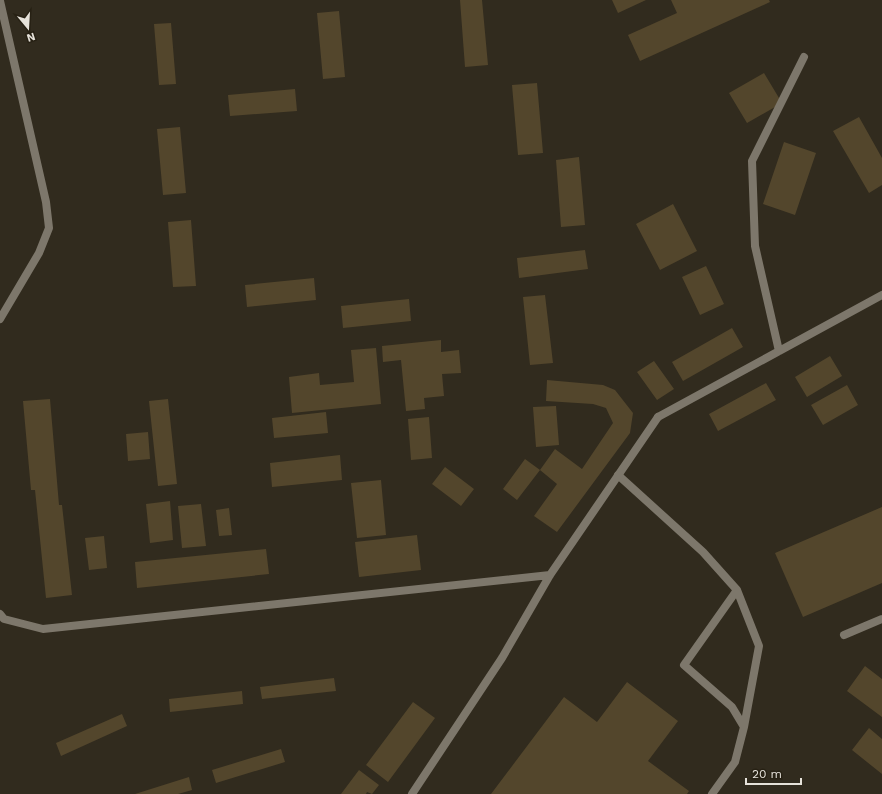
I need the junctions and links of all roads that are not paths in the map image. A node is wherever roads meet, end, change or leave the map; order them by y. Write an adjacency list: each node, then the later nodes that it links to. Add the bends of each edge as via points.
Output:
1 (0, 1): 4 (street, via 46,202 49,228 39,253)
2 (804, 57): 5 (street, via 752,161 755,246)
3 (882, 295): 5 (street)
4 (0, 319)
5 (779, 351): 6 (street, via 658,417)
6 (618, 475): 7 (street); 8 (street, via 703,552)
7 (550, 575): 9 (street, via 43,630 4,619); 13 (street, via 502,658)
8 (737, 590): 12 (street, via 759,646); 12 (street, via 684,665 732,707)
9 (0, 614)
10 (882, 619): 11 (street)
11 (844, 635)
12 (744, 727): 14 (street, via 736,762)
13 (412, 794)
14 (712, 794)

